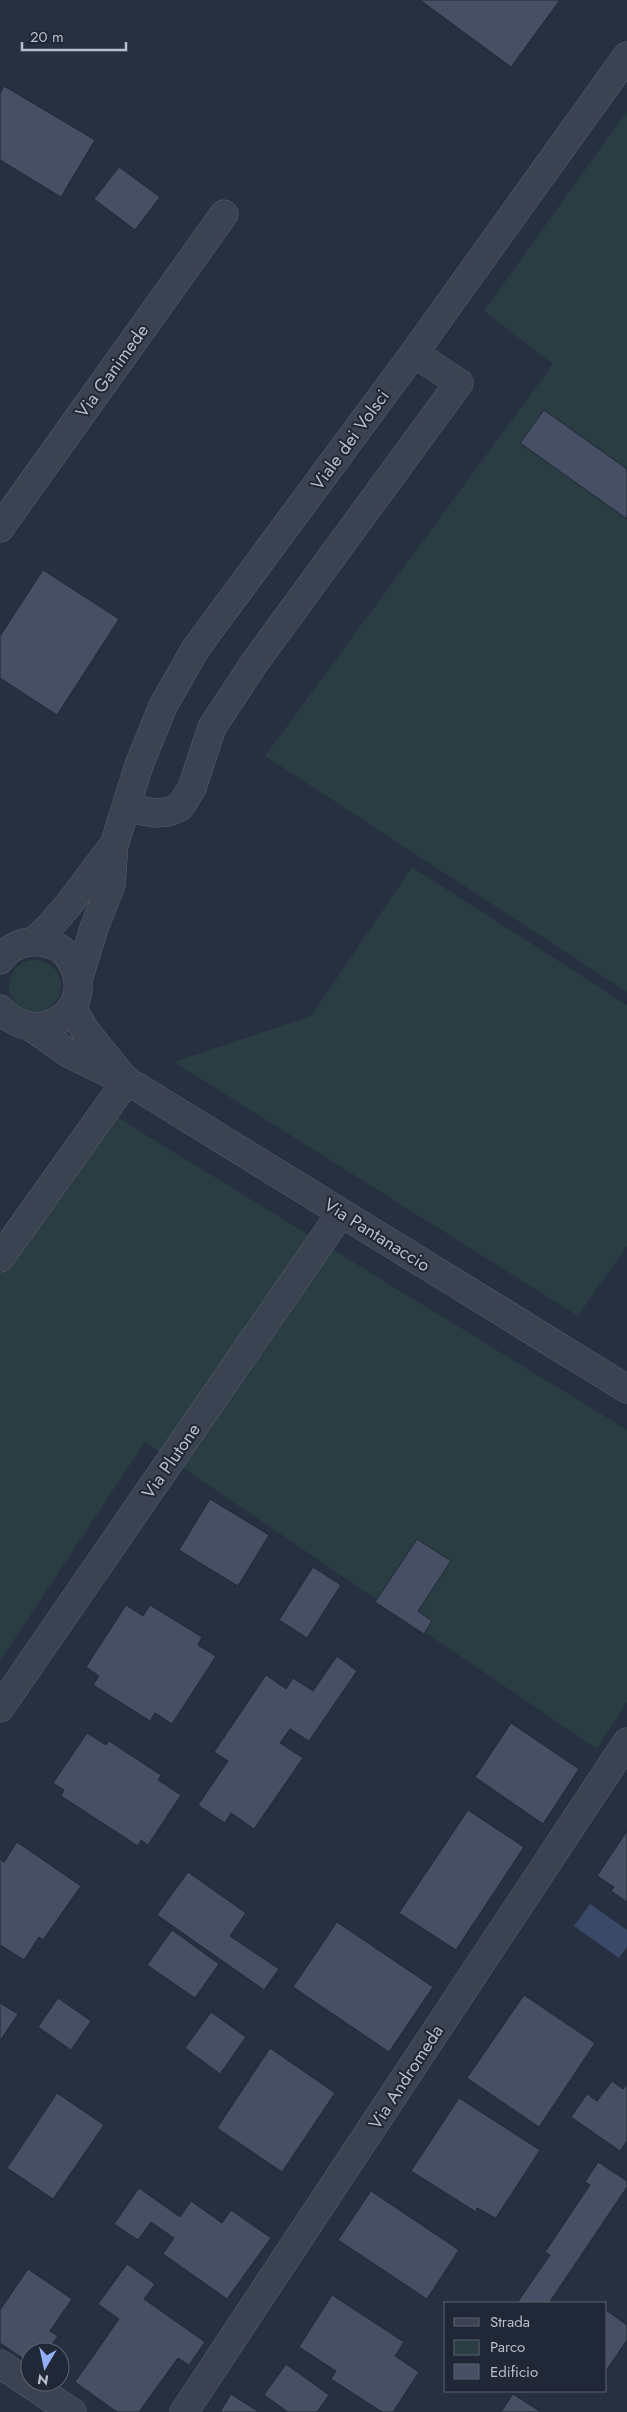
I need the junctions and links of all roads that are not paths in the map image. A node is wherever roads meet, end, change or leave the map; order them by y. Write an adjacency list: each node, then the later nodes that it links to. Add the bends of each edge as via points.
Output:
1 (627, 56): 3 (street, Viale dei Volsci)
2 (224, 214): 4 (street, Via Ganimede)
3 (414, 353): 5 (street, Viale dei Volsci, via 196,648 155,724); 5 (street, via 459,383 255,662 212,728 192,788 180,808 154,813)
4 (0, 528)
5 (126, 808): 6 (street, Viale dei Volsci)
6 (114, 845): 7 (street, Viale dei Volsci, via 70,905); 9 (street, Viale dei Volsci, via 111,885)
7 (34, 941): 8 (street, via 13,947); 9 (street, via 47,943 64,952 75,968)
8 (1, 956)
9 (78, 980): 10 (street, Viale dei Volsci, via 78,995)
10 (72, 1008): 12 (street, via 54,1023); 13 (street, Via Pantanaccio, via 96,1044)
11 (0, 1009): 12 (street, Via Pantanaccio, via 13,1021)
12 (31, 1027): 13 (street, Via Pantanaccio, via 70,1054)
13 (127, 1080): 14 (street, Via Pantanaccio); 15 (street)
14 (341, 1213): 16 (street, Via Pantanaccio); 17 (street, Via Plutone)
15 (0, 1258)
16 (627, 1389)
17 (0, 1708)
18 (627, 1742): 21 (street, Via Andromeda)
19 (0, 2364): 20 (street)
20 (72, 2412)
21 (184, 2412)

